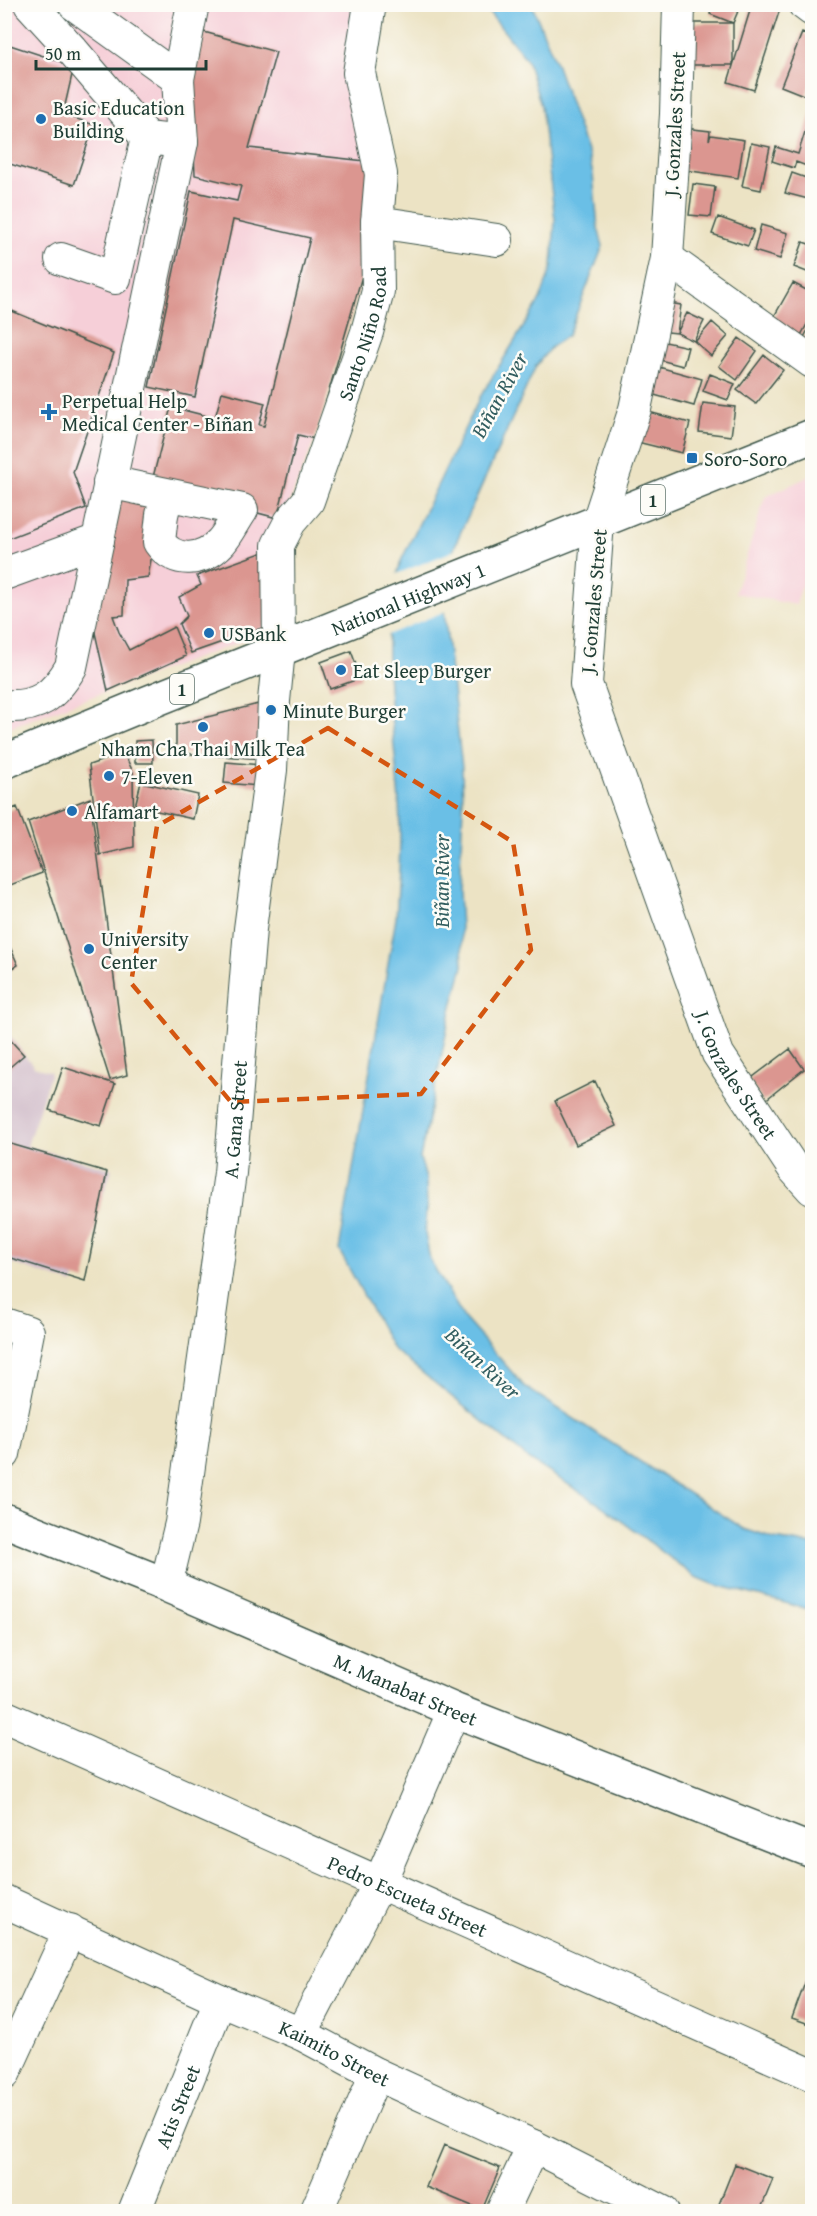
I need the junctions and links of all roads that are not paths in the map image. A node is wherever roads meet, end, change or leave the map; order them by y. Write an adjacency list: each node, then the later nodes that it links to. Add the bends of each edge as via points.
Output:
1 (30, 4): 9 (street)
2 (74, 4): 8 (street)
3 (193, 4): 8 (street)
4 (370, 4): 11 (street, Santo Niño Road, via 359,73 381,174)
5 (679, 4): 13 (street, J. Gonzales Street)
6 (804, 4): 7 (street)
7 (813, 10)
8 (178, 79): 10 (street)
9 (147, 138): 10 (street); 14 (street, via 115,278)
10 (182, 142): 17 (street)
11 (377, 222): 12 (street); 22 (street, Santo Niño Road, via 378,291 367,332 308,501 278,544)
12 (496, 240)
13 (667, 258): 15 (street); 19 (street, J. Gonzales Street, via 636,409)
14 (61, 260)
15 (813, 362)
16 (813, 436): 19 (main road, National Highway 1 / 1)
17 (109, 482): 18 (street); 20 (street)
18 (166, 494)
19 (598, 522): 22 (main road, National Highway 1 / 1); 27 (street, J. Gonzales Street, via 586,684 718,1054 794,1169)
20 (98, 540): 21 (street); 23 (street, via 71,667 63,682)
21 (4, 574)
22 (279, 650): 25 (main road, National Highway 1 / 1); 31 (street, A. Gana Street, via 271,770 250,929 230,1173 181,1523)
23 (42, 702): 24 (street); 25 (street)
24 (4, 706)
25 (58, 740): 26 (main road, National Highway 1 / 1)
26 (4, 762)
27 (813, 1189)
28 (4, 1324): 29 (street, via 28,1332)
29 (4, 1454)
30 (4, 1520): 31 (main road, M. Manabat Street)
31 (166, 1585): 32 (main road, M. Manabat Street)
32 (454, 1710): 34 (main road, M. Manabat Street); 35 (street)
33 (4, 1716): 35 (street, Pedro Escueta Street)
34 (813, 1851)
35 (380, 1882): 39 (street); 42 (street, Pedro Escueta Street)
36 (4, 1901): 37 (street, Kaimito Street)
37 (70, 1930): 38 (street, Kaimito Street); 40 (street)
38 (220, 2000): 39 (street, Kaimito Street); 44 (street, Atis Street)
39 (300, 2034): 41 (street, Kaimito Street)
40 (4, 2074)
41 (376, 2074): 43 (street, Kaimito Street); 45 (street)
42 (813, 2075)
43 (533, 2146): 46 (street); 47 (street, Kaimito Street)
44 (134, 2211)
45 (316, 2211)
46 (502, 2211)
47 (663, 2211)

